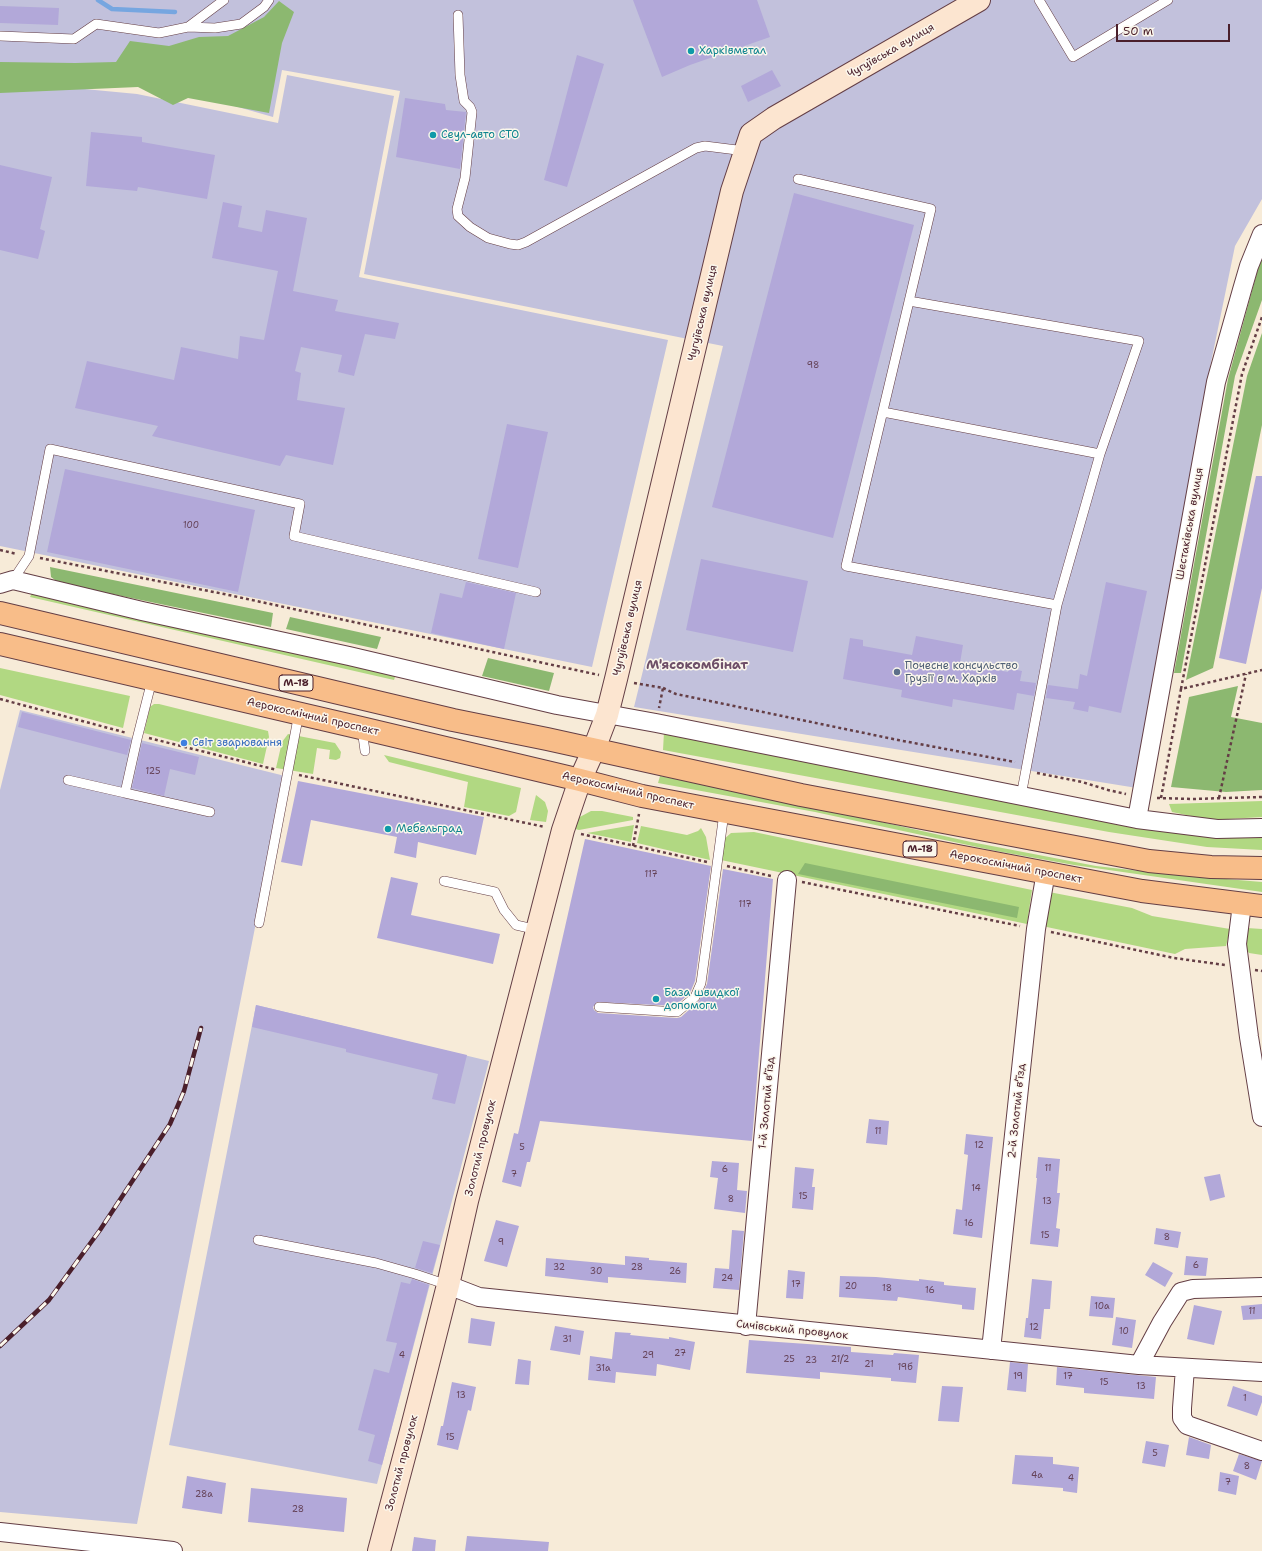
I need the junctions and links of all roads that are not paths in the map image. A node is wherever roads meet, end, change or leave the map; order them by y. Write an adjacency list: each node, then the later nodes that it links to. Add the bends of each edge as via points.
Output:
1 (224, 0): 7 (lane)
2 (269, 0): 7 (lane, via 264,7 241,24 216,28)
3 (979, 0): 9 (street, Чугуївська вулиця, via 774,118 751,134)
4 (1039, 0): 5 (lane, via 1073,57)
5 (1168, 0)
6 (458, 15): 9 (lane, via 460,75 464,101 472,112 465,178 457,209 458,216 488,238 518,245 526,242 696,148 705,146)
7 (188, 27): 8 (lane, via 159,33 96,24 74,39)
8 (0, 36)
9 (745, 150): 22 (street, Чугуївська вулиця, via 732,191)
10 (798, 179): 12 (lane, via 930,209)
11 (1262, 234): 32 (street, Шестаківська вулиця, via 1245,278 1216,382)
12 (909, 301): 13 (lane); 14 (lane, via 1139,340)
13 (882, 412): 14 (lane); 17 (lane, via 846,566)
14 (1100, 454): 17 (lane)
15 (6, 582): 16 (lane, via 29,556 50,449 300,504 294,536); 22 (street)
16 (536, 592)
17 (1057, 605): 29 (lane)
18 (0, 613): 24 (main road, М-18, via 453,720)
19 (0, 644): 20 (main road, Аерокосмічний проспект / М-18)
20 (152, 680): 21 (main road, Аерокосмічний проспект / М-18); 28 (lane)
21 (299, 713): 23 (main road, Аерокосмічний проспект / М-18); 39 (lane)
22 (607, 715): 24 (street, Чугуївська вулиця); 29 (street)
23 (361, 728): 25 (lane); 27 (main road, Аерокосмічний проспект / М-18)
24 (594, 749): 27 (street, Золотий провулок); 34 (main road, М-18, via 802,795 1149,861 1211,867)
25 (365, 751)
26 (68, 780): 28 (lane)
27 (580, 780): 31 (main road, Аерокосмічний проспект / М-18); 40 (street, Золотий провулок, via 563,830)
28 (125, 793): 30 (lane)
29 (1021, 796): 32 (street)
30 (210, 812)
31 (724, 813): 35 (main road, Аерокосмічний проспект / М-18); 41 (lane, via 700,982 695,997 677,1012)
32 (1137, 819): 33 (street, via 1217,829)
33 (1262, 828)
34 (1262, 868)
35 (1046, 872): 38 (main road, Аерокосмічний проспект / М-18, via 1142,891); 47 (street, 2-й Золотий в’їзд, via 1036,929)
36 (787, 880): 46 (street, 1-й Золотий в’їзд)
37 (444, 881): 40 (lane, via 495,892 516,926)
38 (1252, 905): 42 (street, via 1237,944)
39 (259, 923)
40 (538, 930): 44 (street, Золотий провулок, via 467,1201)
41 (599, 1007)
42 (1262, 1117)
43 (258, 1240): 44 (lane, via 376,1263)
44 (448, 1285): 46 (street, Сичівський провулок, via 479,1298); 54 (street, Золотий провулок)
45 (1262, 1286): 48 (street, via 1193,1289 1181,1292)
46 (746, 1326): 47 (street, Сичівський провулок)
47 (991, 1350): 48 (street, Сичівський провулок)
48 (1139, 1365): 49 (street, Сичівський провулок)
49 (1186, 1368): 50 (street, Сичівський провулок); 51 (street, via 1182,1418 1188,1425)
50 (1262, 1372)
51 (1262, 1451)
52 (0, 1532): 53 (street)
53 (173, 1551)
54 (379, 1551)

